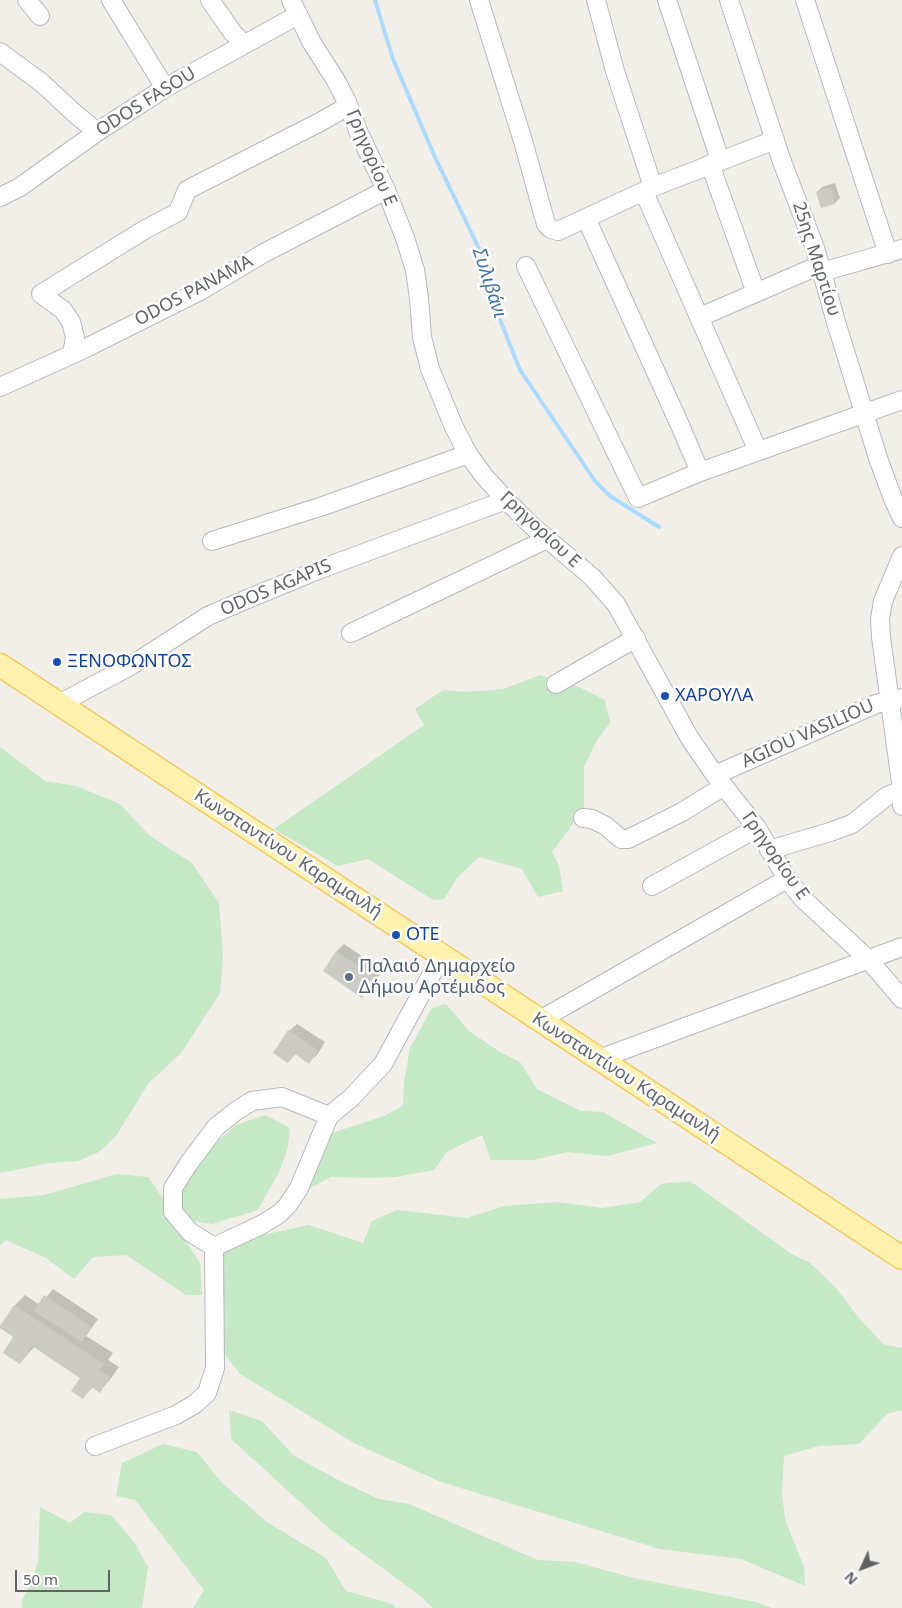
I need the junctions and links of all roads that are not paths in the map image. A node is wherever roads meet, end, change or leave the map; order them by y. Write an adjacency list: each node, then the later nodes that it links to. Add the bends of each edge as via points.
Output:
1 (27, 0): 10 (street)
2 (111, 0): 13 (street)
3 (210, 0): 11 (street)
4 (479, 0): 21 (street, via 546,224 558,231)
5 (596, 0): 19 (street)
6 (667, 0): 17 (street)
7 (730, 0): 16 (street, 25ης Μαρτίου)
8 (805, 0): 22 (street)
9 (294, 7): 11 (street, ODOS FASOU); 14 (street, Γρηγορίου Ε)
10 (40, 16)
11 (244, 44): 13 (street, ODOS FASOU)
12 (0, 52): 15 (street, via 42,83)
13 (165, 88): 15 (street, ODOS FASOU)
14 (348, 106): 18 (street, Γρηγορίου Ε); 27 (street, via 187,190 178,212 41,294 63,310 71,322 75,337)
15 (97, 132): 20 (street, ODOS FASOU)
16 (775, 140): 17 (street); 24 (street, 25ης Μαρτίου)
17 (715, 162): 19 (street); 25 (street)
18 (386, 190): 27 (street, ODOS PANAMA, via 264,253 200,291); 32 (street, Γρηγορίου Ε, via 415,270 422,337 430,369)
19 (648, 190): 21 (street); 26 (street)
20 (0, 198)
21 (586, 218): 33 (street)
22 (895, 252): 24 (street)
23 (526, 266): 33 (street, via 638,498)
24 (821, 269): 25 (street); 30 (street, 25ης Μαρτίου)
25 (756, 293): 26 (street)
26 (700, 317): 31 (street)
27 (72, 354): 28 (street, ODOS PANAMA)
28 (0, 387)
29 (902, 400): 30 (street)
30 (864, 414): 31 (street); 35 (street, 25ης Μαρτίου)
31 (758, 451): 33 (street)
32 (468, 454): 34 (street, Γρηγορίου Ε); 37 (street, via 323,506)
33 (700, 472)
34 (506, 500): 36 (street, Γρηγορίου Ε); 44 (street, ODOS AGAPIS, via 318,570 208,616 132,665)
35 (902, 518)
36 (547, 539): 39 (street); 40 (street, Γρηγορίου Ε, via 592,577 616,604)
37 (212, 541)
38 (902, 556): 43 (street, via 883,601 880,619)
39 (351, 633)
40 (636, 638): 42 (street); 45 (street, Γρηγορίου Ε, via 689,737)
41 (0, 665): 44 (main road, Κωνσταντίνου Καραμανλή)
42 (556, 684)
43 (895, 699): 45 (street, AGIOU VASILIOU, via 876,704); 46 (street)
44 (59, 704): 54 (main road, Κωνσταντίνου Καραμανλή)
45 (720, 781): 48 (street, AGIOU VASILIOU, via 682,812 628,840 621,839 592,818); 49 (street, Γρηγορίου Ε)
46 (902, 790): 47 (street); 50 (street, via 887,796 852,824)
47 (902, 806)
48 (583, 818)
49 (757, 828): 50 (street, Γρηγορίου Ε); 52 (street)
50 (769, 850): 51 (street, Γρηγορίου Ε)
51 (787, 880): 55 (street, Γρηγορίου Ε); 57 (street)
52 (652, 886)
53 (902, 947): 55 (street)
54 (442, 955): 57 (main road, Κωνσταντίνου Καραμανλή); 59 (street, via 383,1064)
55 (868, 959): 56 (street, Γρηγορίου Ε); 58 (street)
56 (902, 1000)
57 (540, 1020): 58 (main road, Κωνσταντίνου Καραμανλή)
58 (599, 1059): 61 (main road, Κωνσταντίνου Καραμανλή)
59 (329, 1116): 60 (street, via 299,1188 288,1205 261,1225); 60 (street, via 282,1097 252,1101 216,1128 173,1188 173,1212 190,1232)
60 (214, 1247): 62 (street, via 215,1368 207,1393 176,1415)
61 (902, 1258)
62 (95, 1446)

